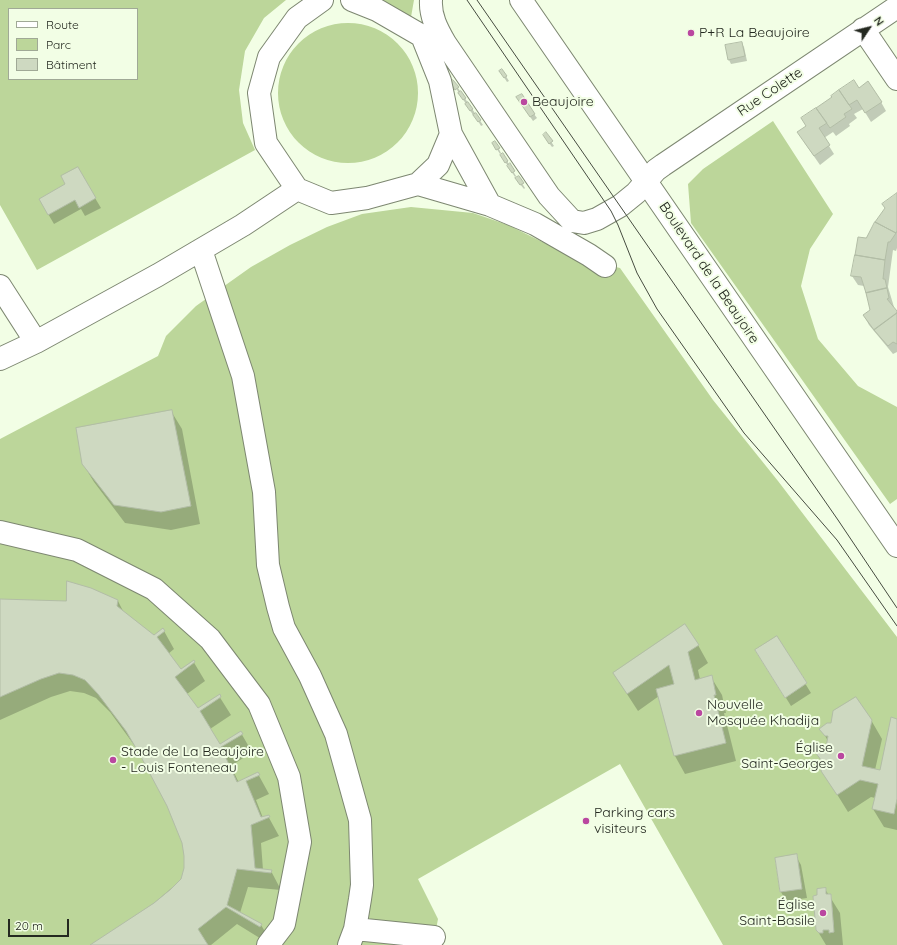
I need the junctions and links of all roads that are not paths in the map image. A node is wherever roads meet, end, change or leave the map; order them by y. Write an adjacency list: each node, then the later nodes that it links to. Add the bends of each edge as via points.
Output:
1 (322, 0): 11 (street, via 297,18 269,57 259,93 266,143)
2 (352, 0): 8 (street, via 377,10 422,36 440,81)
3 (431, 0): 9 (street, Rue Colette, via 430,9 444,43 549,196 572,221 584,223 620,206)
4 (521, 0): 9 (street, Boulevard de la Beaujoire)
5 (897, 7): 6 (street, Rue Colette)
6 (863, 29): 7 (street); 9 (street, Rue Colette, via 663,165)
7 (897, 79)
8 (451, 134): 10 (street, via 438,165); 12 (street)
9 (647, 181): 19 (street, Boulevard de la Beaujoire)
10 (418, 184): 11 (street, via 367,198 331,203); 12 (street)
11 (297, 189): 13 (street)
12 (490, 205): 14 (street, via 535,224)
13 (201, 250): 16 (street); 20 (street, via 243,376 264,492 268,565 278,607 284,628 310,676 336,734 360,820 362,885)
14 (605, 266)
15 (0, 286): 16 (street)
16 (36, 342): 17 (street)
17 (0, 359)
18 (0, 532): 22 (street, via 77,550 154,589 210,639 259,704 289,777 300,842 284,924)
19 (897, 546)
20 (352, 937): 21 (street)
21 (434, 937)
22 (268, 945)

